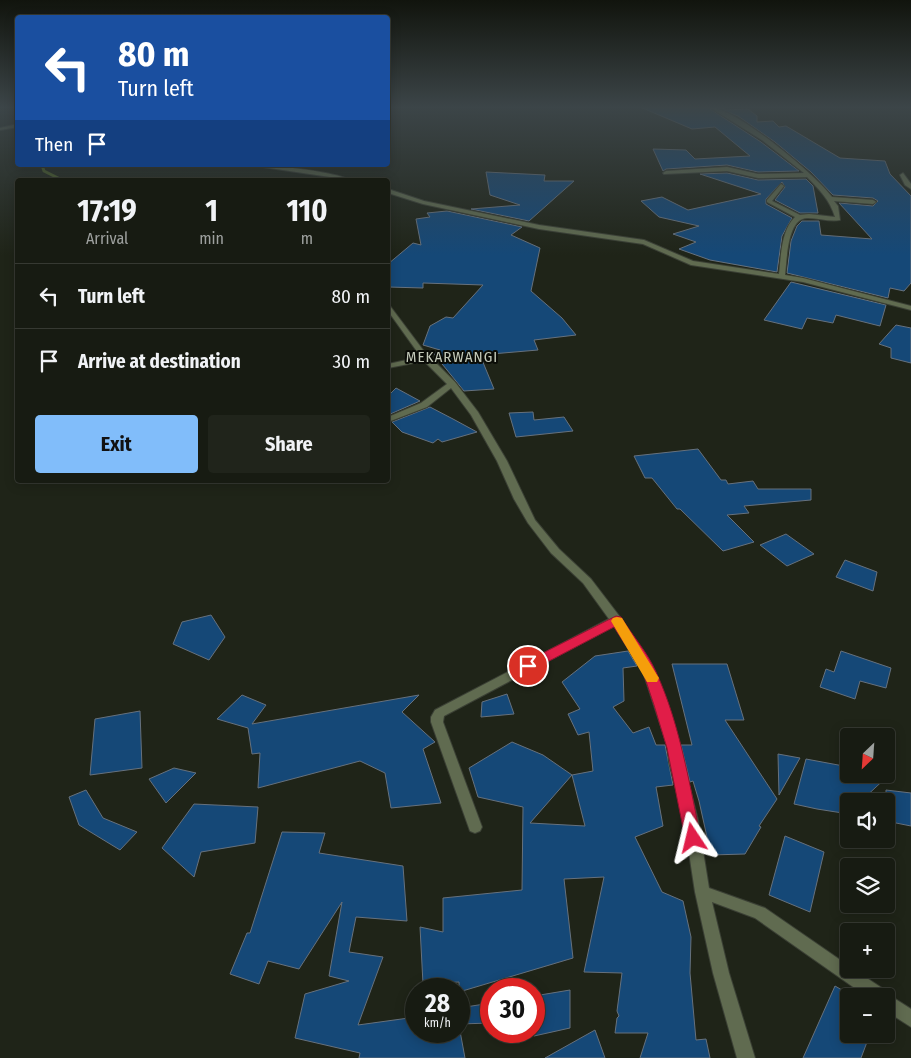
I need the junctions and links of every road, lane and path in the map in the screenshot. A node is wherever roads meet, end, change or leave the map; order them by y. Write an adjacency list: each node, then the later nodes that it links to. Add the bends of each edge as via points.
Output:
1 (785, 156): 4 (street)
2 (264, 167): 6 (street)
3 (666, 173): 4 (street, via 727,169 758,176)
4 (807, 175): 10 (street)
5 (903, 175): 8 (street)
6 (332, 178)
7 (781, 186): 12 (street, via 769,201)
8 (911, 187)
9 (390, 192): 13 (street, via 538,227 644,242 691,262)
10 (831, 199): 11 (street); 12 (street, via 838,210 838,219)
11 (872, 202)
12 (799, 217): 13 (street, via 790,230)
13 (782, 276): 14 (street)
14 (911, 308)
15 (390, 309): 16 (street)
16 (427, 358): 17 (street); 18 (street)
17 (390, 366)
18 (452, 384): 19 (street, via 424,405); 20 (street, via 502,460 531,521 555,551 586,581)
19 (390, 419)
20 (616, 620): 21 (street, via 437,717); 22 (street, via 649,671 662,705 691,820)
21 (475, 827)
22 (702, 892): 23 (street, via 760,913); 26 (street)
23 (868, 988)
24 (895, 1008): 25 (street)
25 (911, 1019)
26 (746, 1058)

